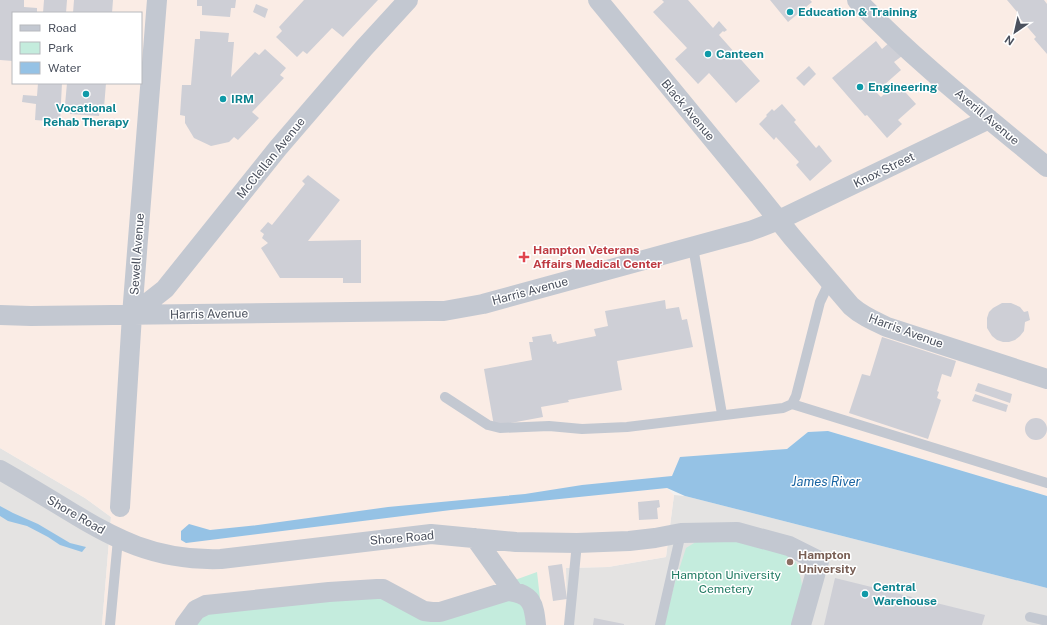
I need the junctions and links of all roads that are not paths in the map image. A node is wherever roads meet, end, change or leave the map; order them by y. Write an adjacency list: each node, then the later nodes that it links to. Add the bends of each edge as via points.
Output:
1 (157, 0): 11 (street, Sewell Avenue)
2 (408, 0): 11 (street, McClellan Avenue, via 278,148 164,289)
3 (598, 0): 7 (street, Black Avenue)
4 (857, 0): 5 (street, Averill Avenue, via 898,40)
5 (989, 119): 6 (street, Averill Avenue); 7 (street, Knox Street)
6 (1047, 167)
7 (779, 220): 8 (street, Harris Avenue); 9 (street, Harris Avenue)
8 (694, 247): 11 (street, Harris Avenue, via 483,304 444,310); 15 (lane)
9 (830, 281): 12 (street, Harris Avenue, via 856,311 880,324); 14 (lane, via 820,302)
10 (0, 315): 11 (street, Harris Avenue)
11 (132, 315): 18 (street, Sewell Avenue)
12 (1047, 379)
13 (445, 397): 15 (lane, via 488,425 500,428 627,427)
14 (792, 404): 15 (lane, via 783,408); 17 (lane)
15 (722, 414)
16 (0, 470): 21 (street, Shore Road)
17 (1047, 483)
18 (120, 508)
19 (681, 533): 22 (street, Shore Road, via 629,541); 30 (lane); 31 (street, Shore Road, via 737,532 789,546 819,561)
20 (475, 538): 21 (street, Shore Road, via 431,534 221,559 178,557); 22 (street, Shore Road, via 516,542); 23 (street)
21 (118, 539): 26 (lane)
22 (578, 543): 29 (lane)
23 (513, 591): 27 (street, via 440,612 424,610 383,589 213,603 199,608); 28 (street, via 530,600)
24 (1030, 617): 25 (lane)
25 (1047, 621)
26 (110, 625)
27 (185, 625)
28 (536, 625)
29 (569, 625)
30 (660, 625)
31 (801, 625)

